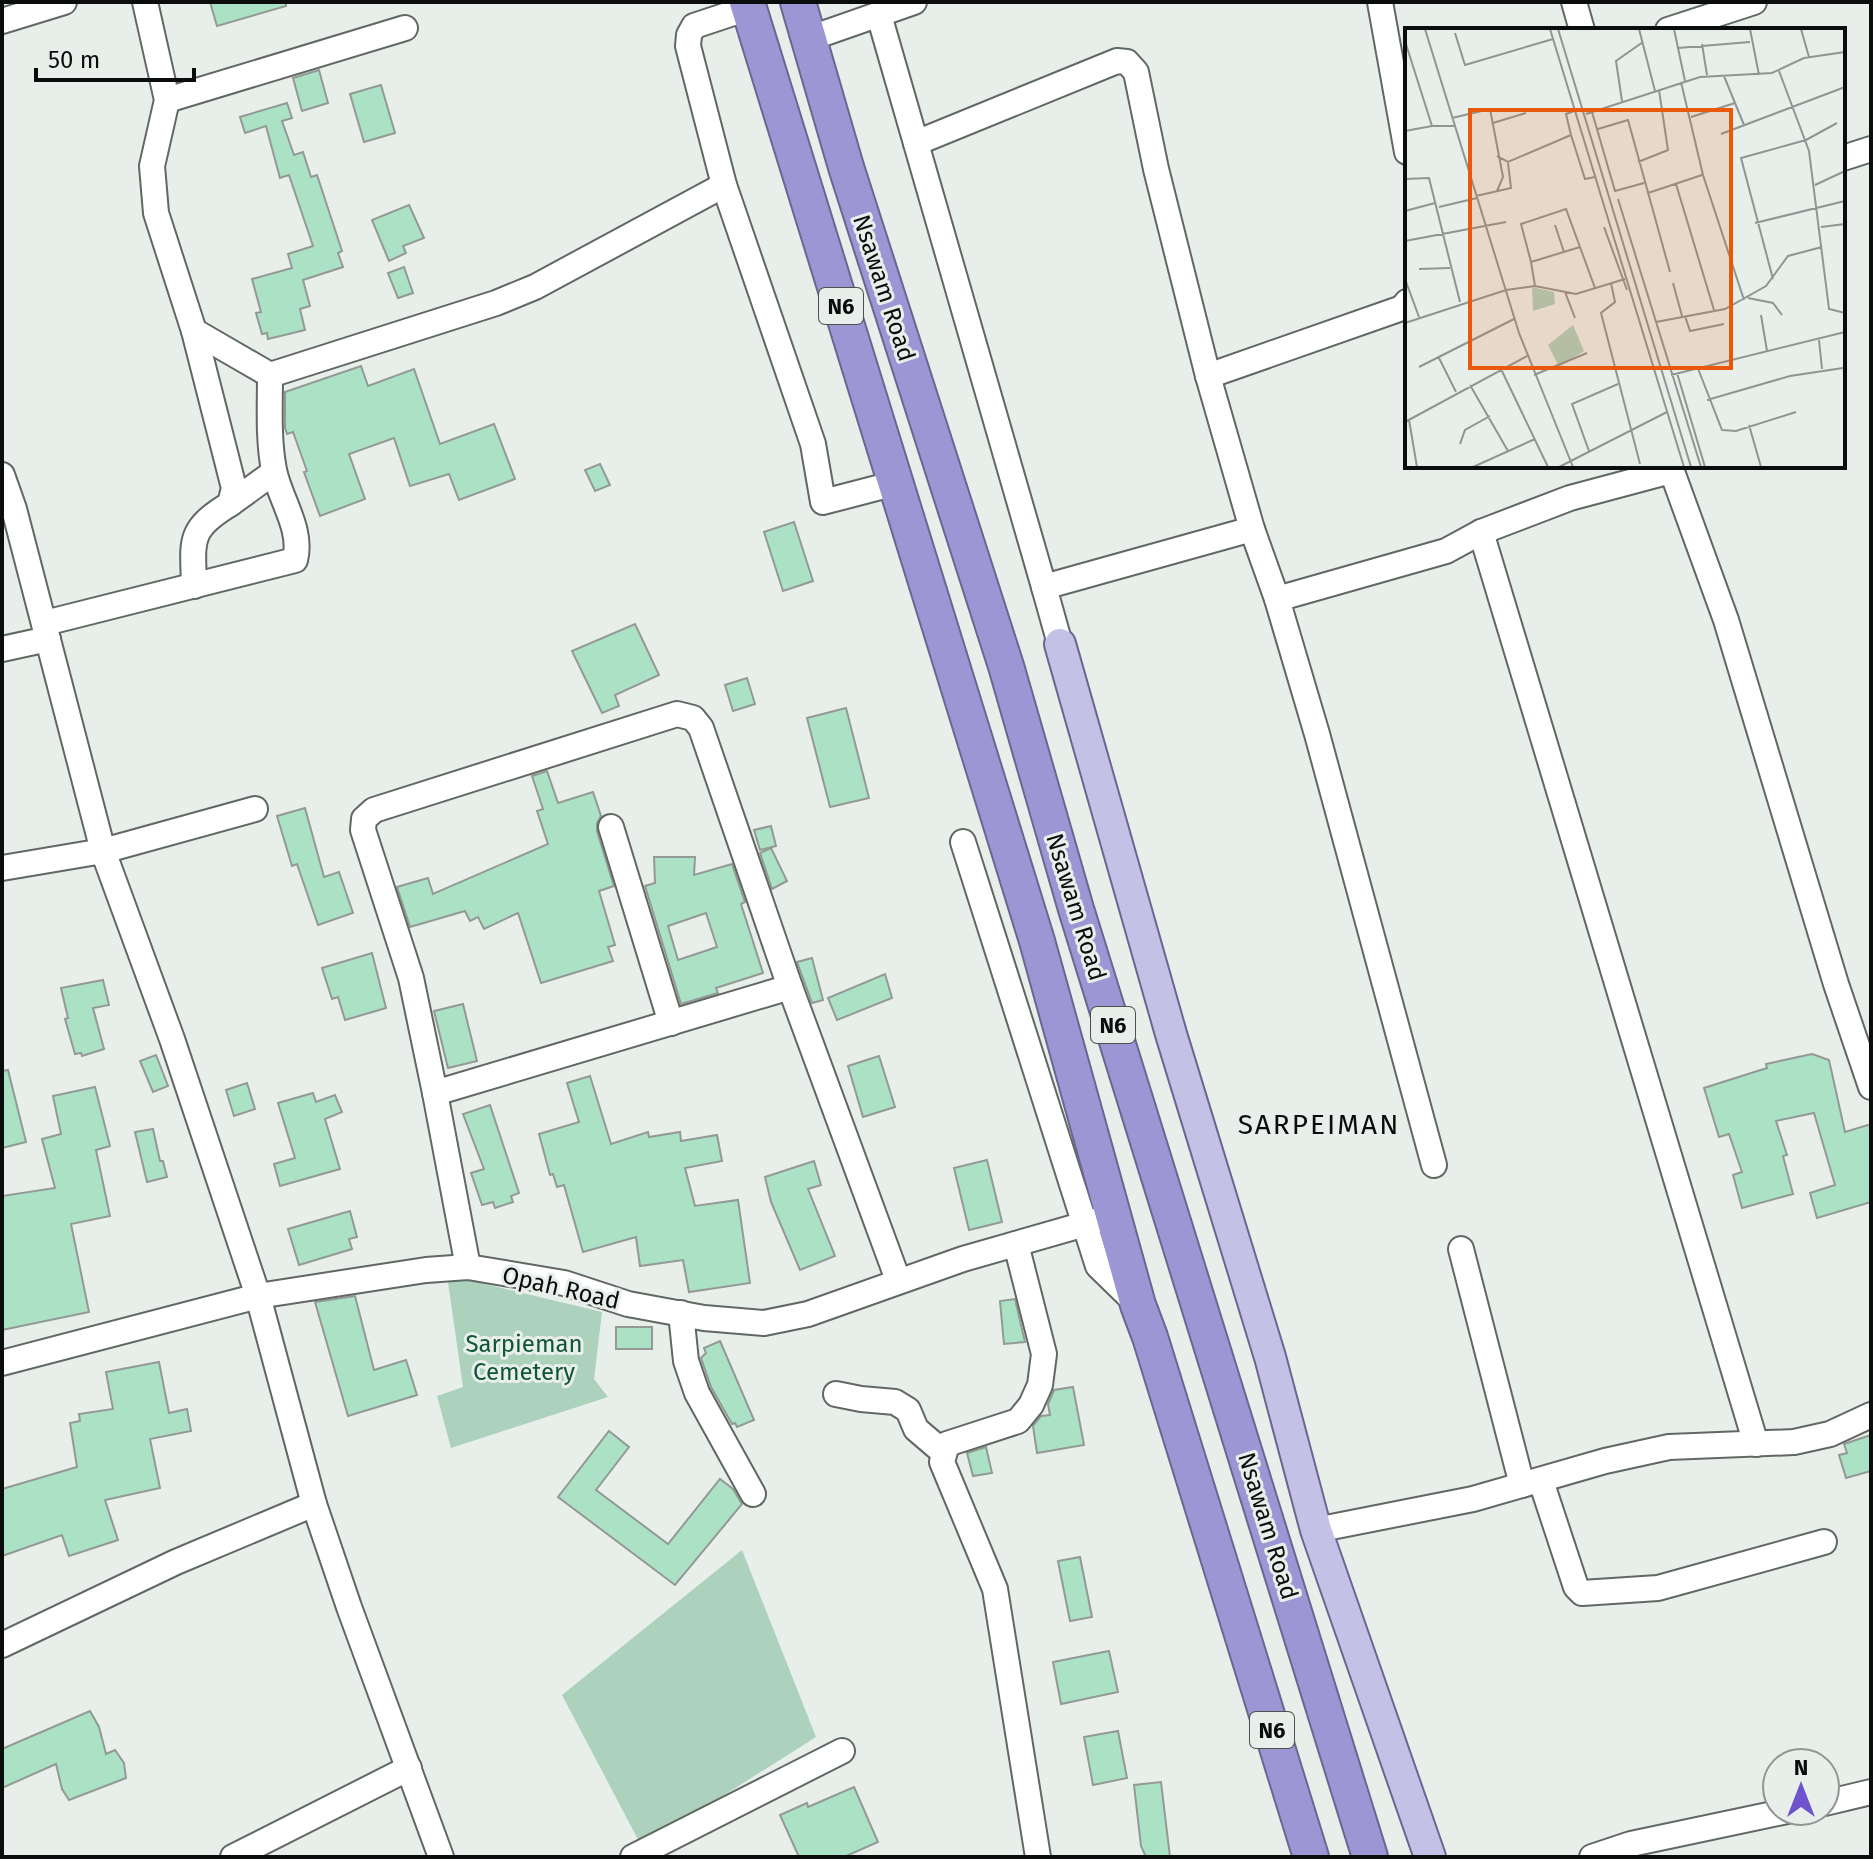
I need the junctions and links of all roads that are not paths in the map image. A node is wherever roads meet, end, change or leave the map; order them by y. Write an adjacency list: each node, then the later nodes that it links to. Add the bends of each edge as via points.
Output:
1 (64, 2): 10 (street)
2 (145, 2): 15 (street)
3 (798, 2): 14 (highway, Nsawam Road / N6)
4 (914, 2): 9 (street)
5 (1380, 2): 16 (street)
6 (1574, 2): 12 (street)
7 (1754, 2): 13 (street)
8 (748, 5): 20 (street, via 694,26 689,35); 28 (highway, Nsawam Road / N6)
9 (879, 15): 14 (street); 17 (street)
10 (2, 21)
11 (405, 28): 15 (street)
12 (1581, 28)
13 (1674, 28)
14 (808, 39): 77 (highway, Nsawam Road / N6)
15 (167, 100): 22 (street, via 152,166 156,213)
16 (1405, 141)
17 (916, 143): 24 (street, via 1117,61 1127,62 1136,72); 33 (street)
18 (1871, 149): 19 (street)
19 (1845, 157)
20 (724, 185): 23 (street, via 535,287); 28 (street, via 813,444 823,502)
21 (1405, 304): 24 (street)
22 (194, 331): 23 (street); 29 (street, via 234,488)
23 (270, 375): 26 (street)
24 (1208, 376): 30 (street)
25 (1670, 468): 31 (street); 45 (street, via 1726,620)
26 (274, 472): 29 (street); 32 (street, via 299,544 295,560)
27 (2, 475): 35 (street)
28 (896, 483): 48 (highway, Nsawam Road / N6, via 1037,941)
29 (230, 504): 32 (street, via 210,516 193,539)
30 (1252, 529): 33 (street); 34 (street)
31 (1481, 532): 34 (street, via 1446,551); 58 (street)
32 (194, 586): 35 (street)
33 (1044, 587): 36 (street)
34 (1277, 599): 47 (street)
35 (46, 631): 37 (street); 41 (street)
36 (1060, 644): 63 (main road)
37 (2, 649)
38 (255, 809): 41 (street)
39 (611, 827): 44 (street)
40 (963, 842): 48 (street)
41 (103, 851): 42 (street); 53 (street)
42 (2, 868)
43 (790, 987): 44 (street); 46 (street, via 701,728 693,718 677,714 374,810 364,819 363,830 411,978); 52 (street)
44 (671, 1023): 46 (street)
45 (1871, 1087)
46 (435, 1093): 51 (street)
47 (1434, 1165)
48 (1100, 1220): 49 (street, Opah Road); 76 (highway, Nsawam Road / N6, via 1150,1337)
49 (1016, 1244): 52 (street, Opah Road); 59 (street, via 1044,1354 1040,1385 1018,1421 958,1439 947,1444)
50 (1461, 1249): 60 (street)
51 (468, 1267): 53 (street, Opah Road); 54 (street, Opah Road, via 564,1283 628,1304)
52 (898, 1280): 54 (street, Opah Road, via 808,1314 764,1323)
53 (258, 1296): 55 (street, Opah Road); 62 (street)
54 (681, 1313): 61 (street, via 686,1361 697,1393)
55 (2, 1363)
56 (836, 1394): 59 (street, via 895,1402)
57 (1871, 1415): 58 (street, via 1830,1434)
58 (1756, 1444): 60 (street, via 1669,1447)
59 (944, 1453): 75 (street, via 942,1462 995,1589)
60 (1531, 1483): 63 (street); 64 (street, via 1582,1593 1658,1588)
61 (753, 1494)
62 (314, 1504): 65 (street); 67 (street)
63 (1316, 1530): 78 (main road)
64 (1824, 1542)
65 (2, 1645)
66 (842, 1751): 74 (street)
67 (409, 1768): 72 (street); 73 (street)
68 (1871, 1792): 69 (street)
69 (1841, 1799)
70 (1761, 1818): 71 (street)
71 (1633, 1850): 79 (street)
72 (233, 1857)
73 (441, 1857)
74 (633, 1857)
75 (1038, 1857)
76 (1311, 1857)
77 (1370, 1857)
78 (1430, 1857)
79 (1592, 1857)

